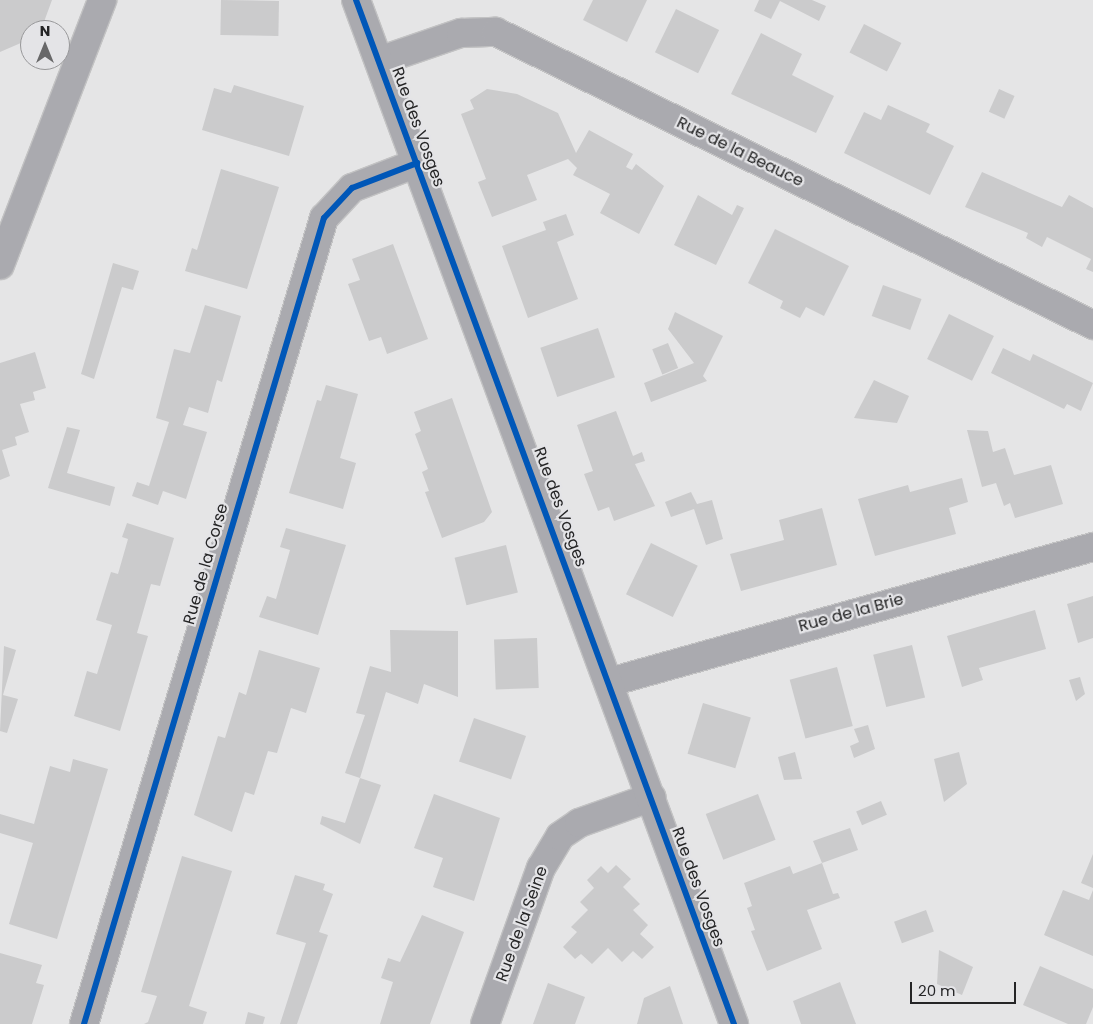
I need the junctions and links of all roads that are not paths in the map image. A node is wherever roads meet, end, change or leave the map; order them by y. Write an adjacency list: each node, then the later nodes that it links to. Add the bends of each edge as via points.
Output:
1 (102, 0): 5 (street)
2 (356, 0): 3 (street, Rue des Vosges)
3 (379, 61): 4 (street, Rue des Vosges); 6 (street, Rue de la Beauce, via 461,34 496,32)
4 (417, 162): 8 (street, Rue des Vosges); 10 (street, Rue de la Corse, via 352,188 324,218)
5 (0, 265)
6 (1093, 325)
7 (1093, 546): 8 (street, Rue de la Brie)
8 (610, 682): 9 (street, Rue des Vosges)
9 (652, 797): 11 (street, Rue de la Seine, via 579,823 560,836 541,868); 12 (street, Rue des Vosges)
10 (84, 1024)
11 (485, 1024)
12 (734, 1024)

